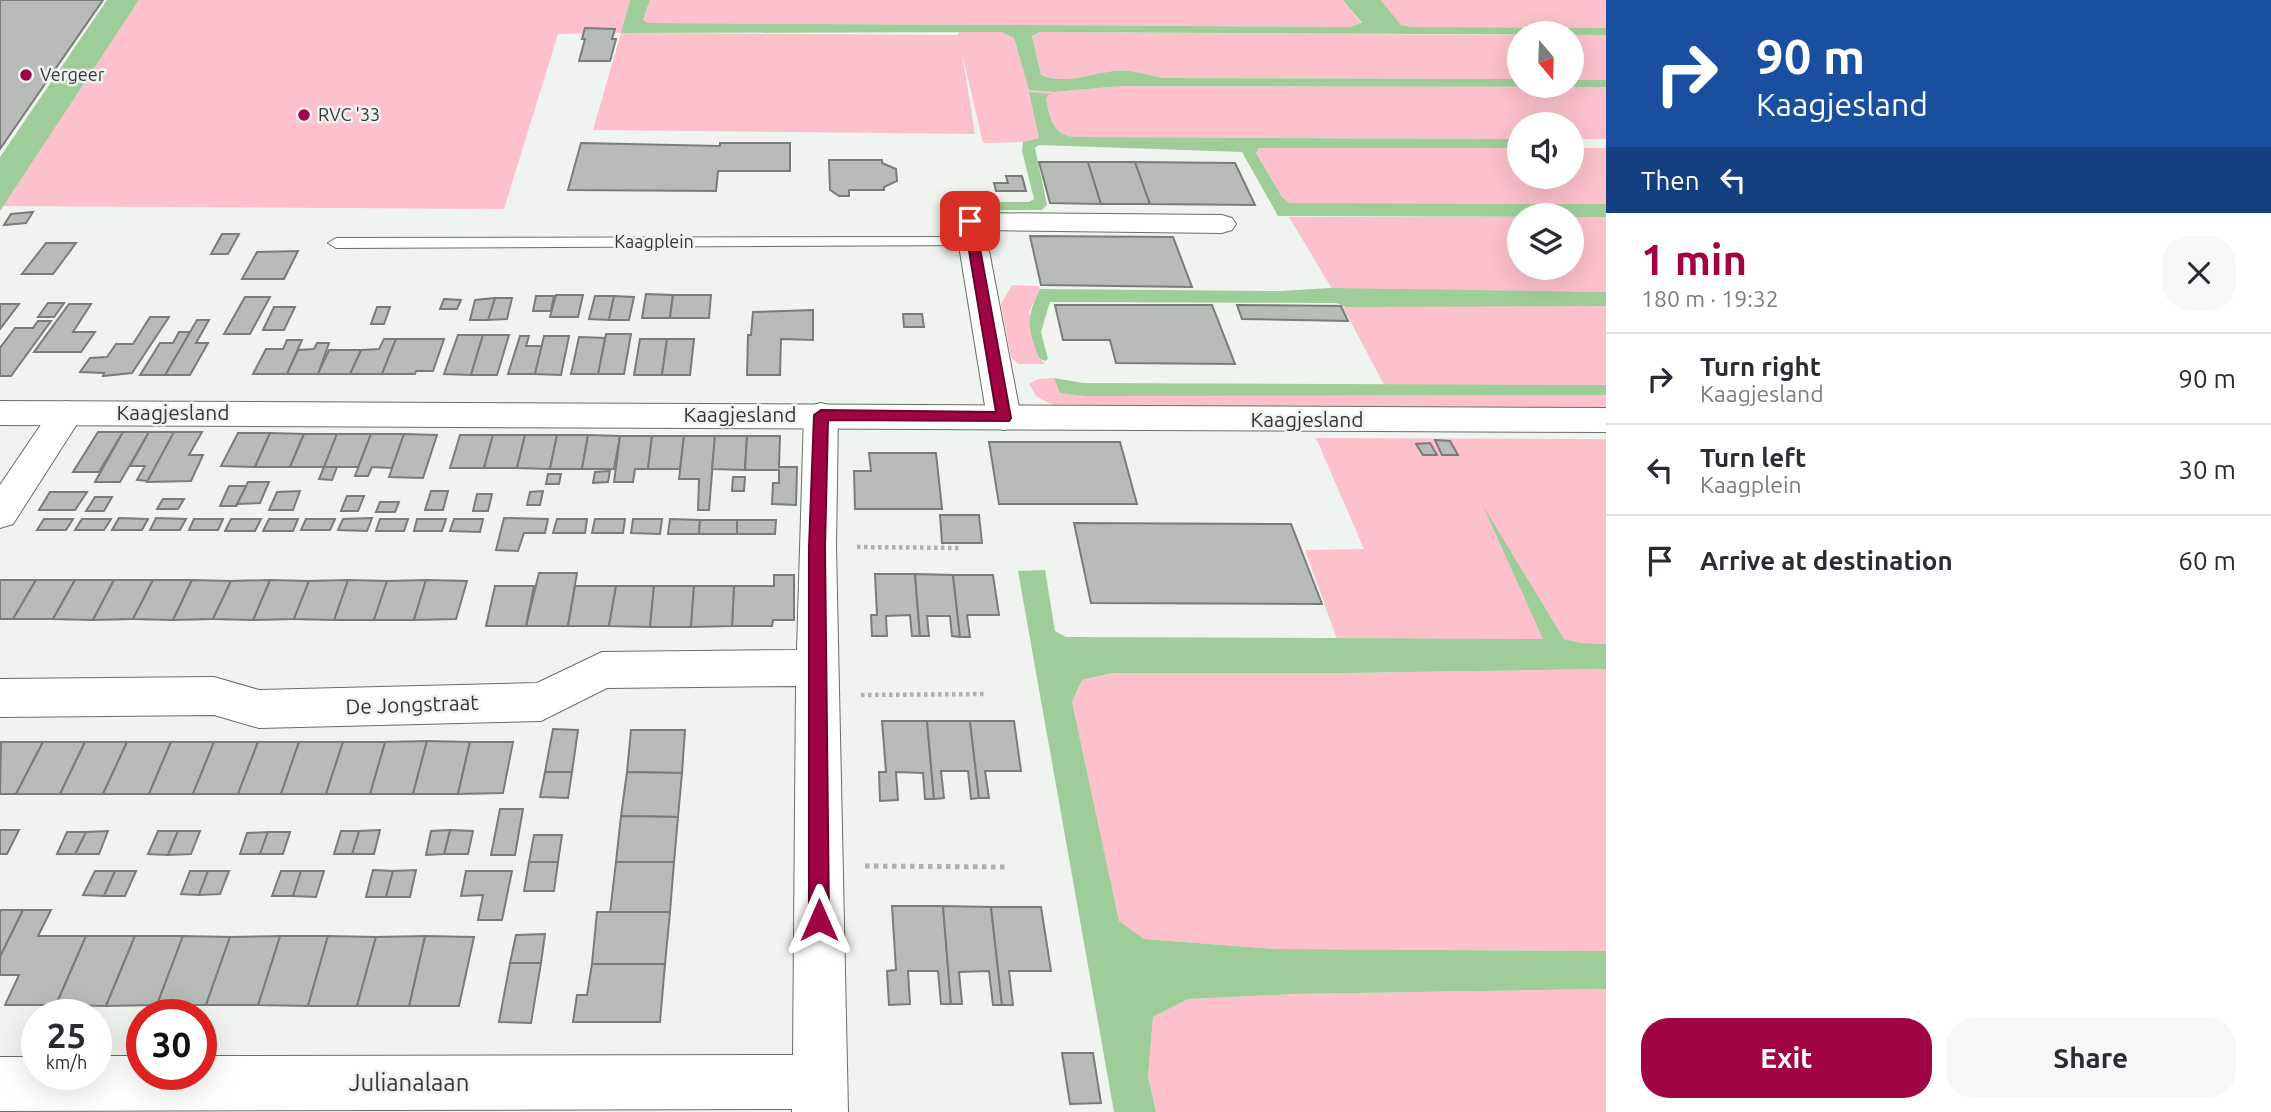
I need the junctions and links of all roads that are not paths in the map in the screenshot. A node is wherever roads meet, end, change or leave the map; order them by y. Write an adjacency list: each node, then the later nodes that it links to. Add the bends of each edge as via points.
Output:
1 (1222, 224): 2 (street, via 970,221)
2 (973, 242): 3 (lane, Kaagplein); 7 (street)
3 (336, 243)
4 (0, 413): 5 (street, Kaagjesland)
5 (67, 413): 6 (street, Kaagjesland); 9 (street)
6 (821, 415): 7 (street, Kaagjesland); 10 (street)
7 (1004, 418): 8 (street, Kaagjesland)
8 (1606, 420)
9 (0, 514)
10 (818, 682): 11 (street, De Jongstraat, via 602,670 541,702 259,709 214,696); 13 (street)
11 (0, 698)
12 (0, 1084): 13 (street, Julianalaan)
13 (819, 1097)

